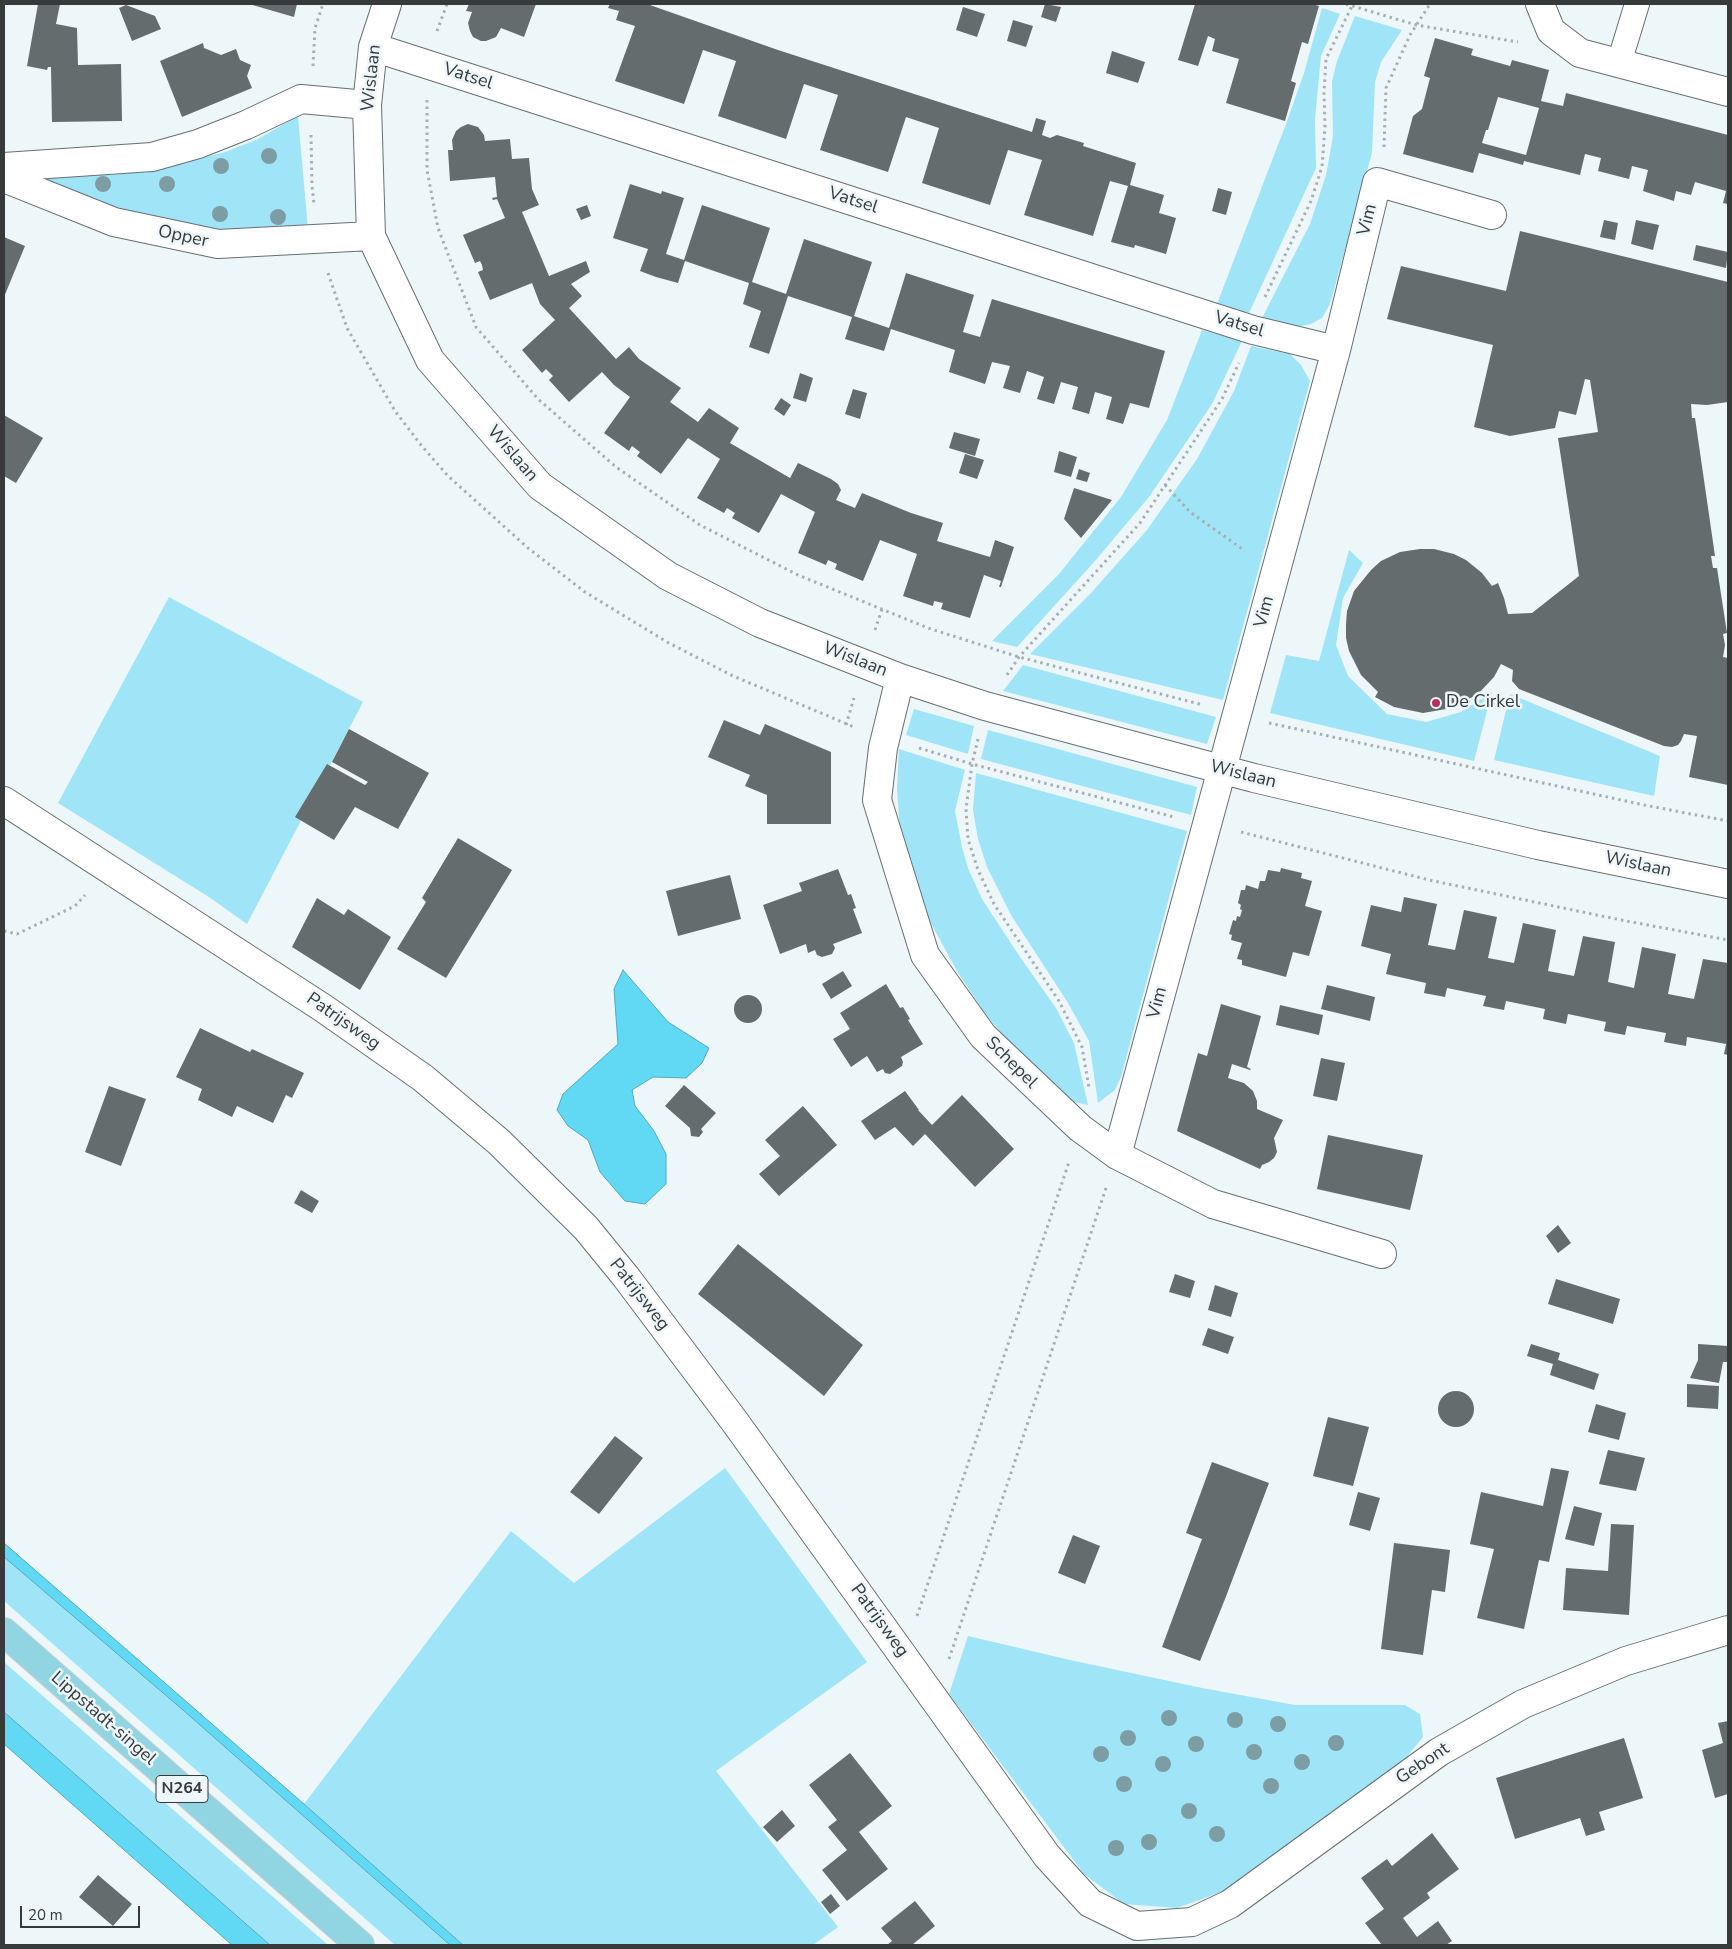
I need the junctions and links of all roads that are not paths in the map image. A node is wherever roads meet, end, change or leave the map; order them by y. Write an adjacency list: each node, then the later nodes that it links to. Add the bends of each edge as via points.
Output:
1 (387, 4): 4 (street, Wislaan)
2 (1540, 4): 5 (street, via 1551,31 1580,53)
3 (1637, 4): 5 (lane)
4 (373, 47): 7 (street, Wislaan); 12 (street, Vatsel, via 1253,330)
5 (1619, 63): 6 (street)
6 (1728, 92)
7 (367, 105): 8 (street, via 302,99 198,144 152,157); 11 (street, Wislaan)
8 (4, 167)
9 (4, 178): 11 (street, Opper, via 114,222 218,244)
10 (1492, 215): 12 (street, Vim, via 1377,182)
11 (370, 236): 13 (street, Wislaan, via 430,360 540,486 668,576 760,623)
12 (1336, 350): 14 (street, Vim)
13 (900, 678): 14 (street, Wislaan, via 986,706); 17 (street, Schepel, via 885,738 877,800 925,955 983,1036 1080,1128)
14 (1222, 770): 16 (street, Wislaan, via 1538,845); 17 (street, Vim)
15 (4, 801): 21 (street, Patrijsweg, via 323,1008 423,1078 499,1142 586,1228 735,1422 1047,1856 1090,1903)
16 (1728, 884)
17 (1117, 1156): 18 (street, Schepel, via 1213,1204)
18 (1382, 1254)
19 (1728, 1630): 21 (street, Gebont, via 1626,1661 1523,1704 1439,1752 1230,1904 1192,1922)
20 (4, 1632): 22 (main road, Lippstadt-singel / N264)
21 (1137, 1926)
22 (360, 1945)

